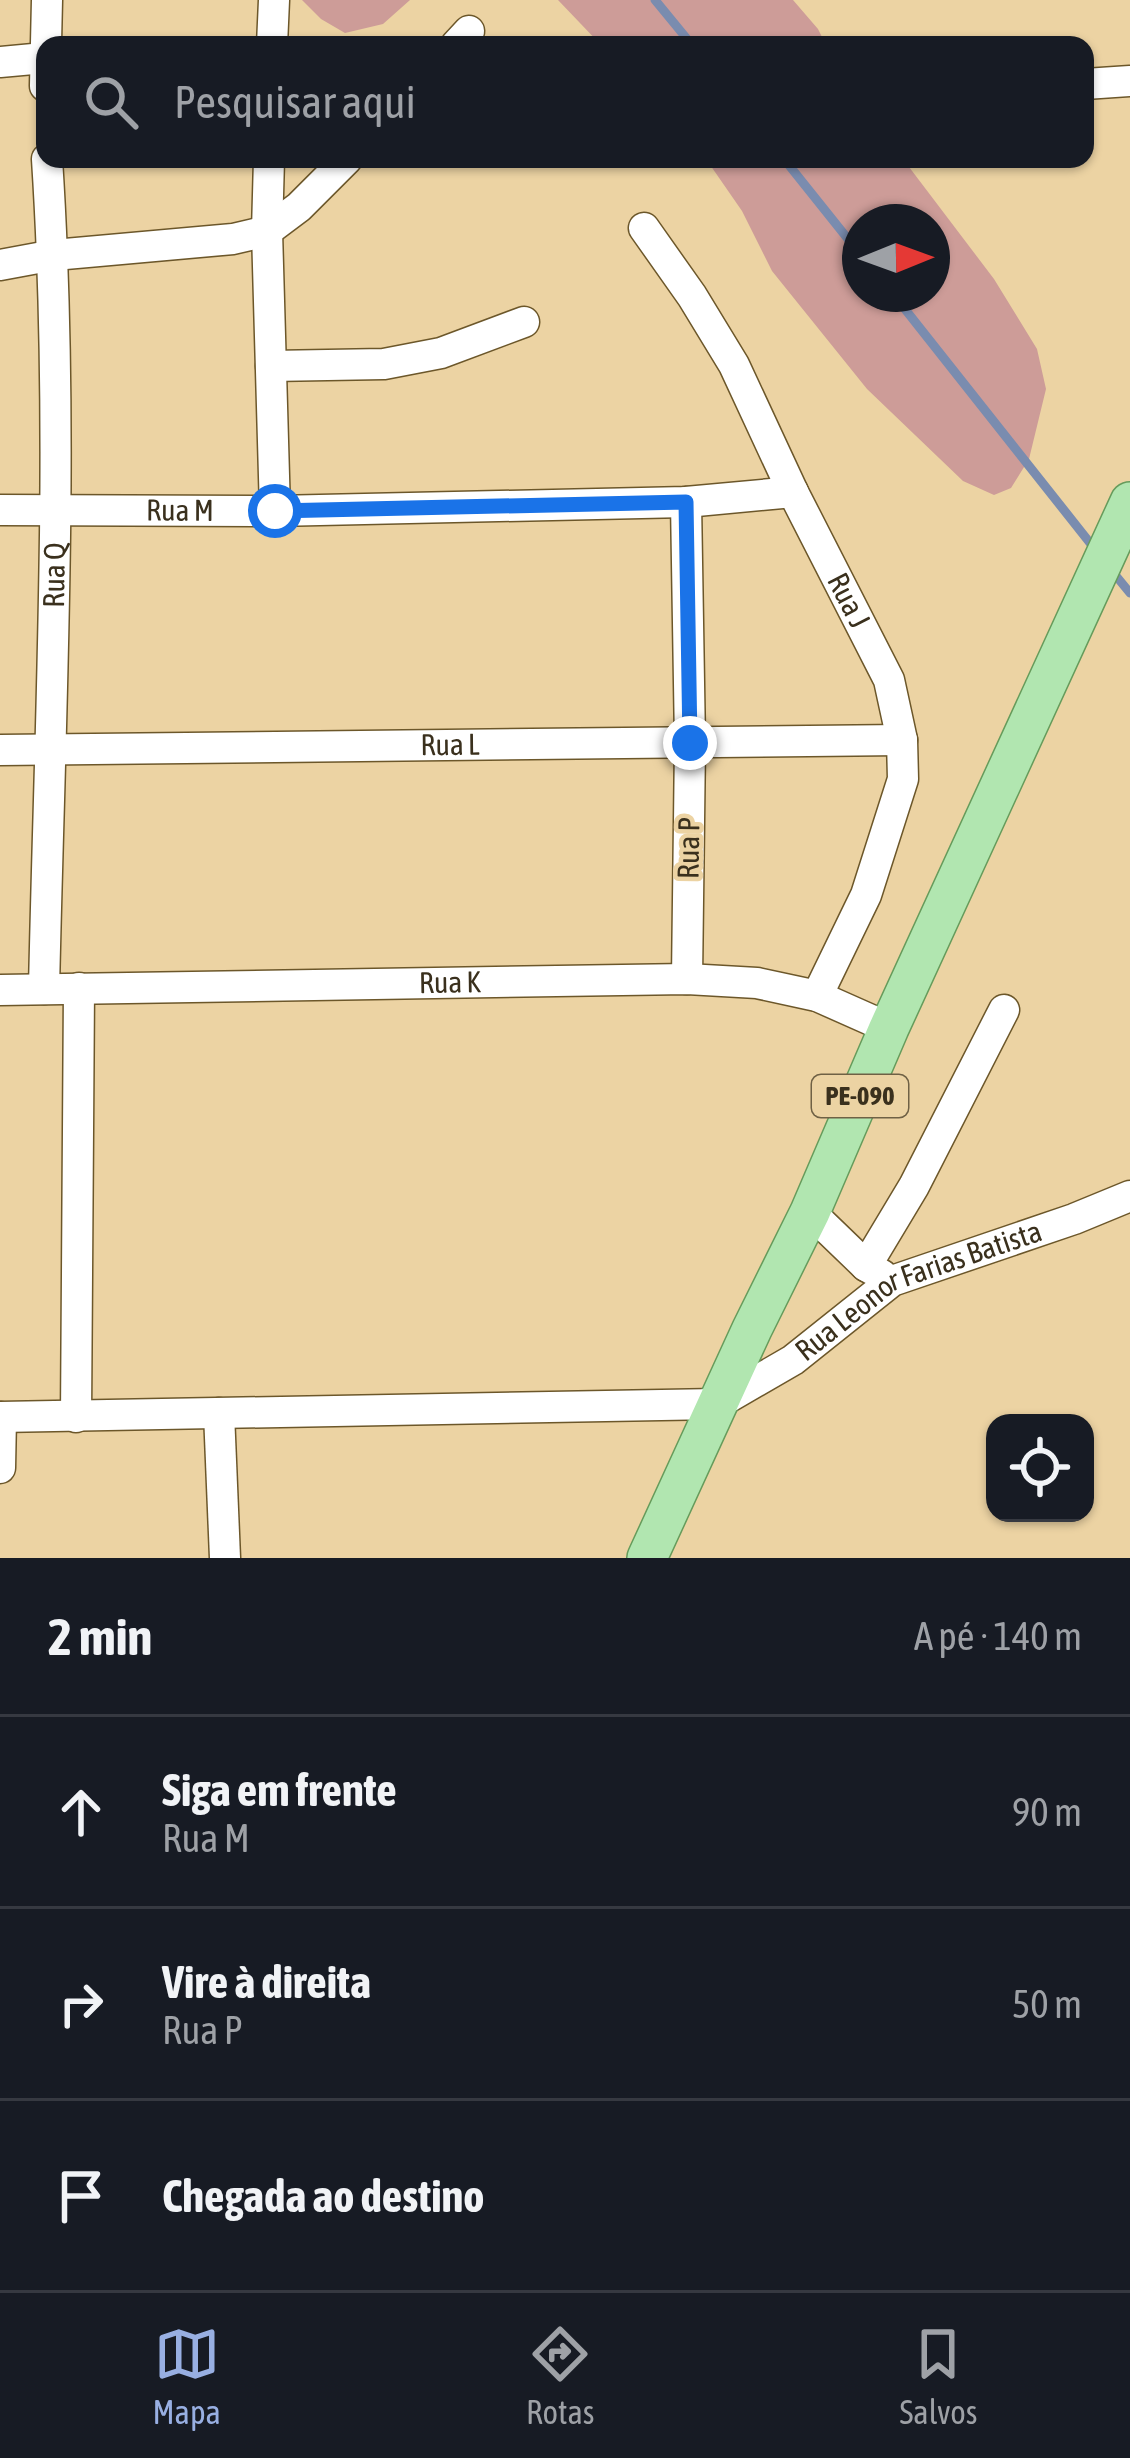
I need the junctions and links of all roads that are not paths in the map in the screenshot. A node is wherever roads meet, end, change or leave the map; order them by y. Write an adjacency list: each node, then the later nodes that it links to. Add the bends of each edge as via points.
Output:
1 (47, 0): 3 (street)
2 (274, 0): 4 (street)
3 (45, 36)
4 (272, 36)
5 (36, 59): 6 (street)
6 (0, 62)
7 (1130, 81): 8 (street)
8 (1094, 83)
9 (48, 168): 14 (street, Rua Q)
10 (268, 168): 13 (street)
11 (338, 168): 13 (street)
12 (644, 229): 18 (street, Rua J, via 734,365)
13 (267, 231): 14 (street); 17 (street)
14 (54, 255): 15 (street); 22 (street, Rua Q)
15 (0, 265)
16 (524, 322): 17 (street, via 384,364)
17 (271, 366): 23 (street)
18 (794, 492): 19 (street, Rua M); 24 (street, Rua J, via 889,680)
19 (686, 502): 23 (street, Rua M); 25 (street, Rua P)
20 (1130, 502): 34 (main road, PE-090 / PE-090)
21 (0, 510): 22 (street, Rua M)
22 (54, 511): 23 (street, Rua M); 26 (street, Rua Q)
23 (275, 511)
24 (902, 740): 25 (street, Rua L); 32 (street, Rua J, via 903,779 866,895)
25 (690, 743): 26 (street, Rua L); 28 (street, Rua P)
26 (49, 749): 27 (street, Rua L); 30 (street, Rua Q)
27 (0, 750)
28 (687, 979): 29 (street, Rua K); 32 (street, Rua K)
29 (79, 988): 30 (street, Rua K); 41 (street)
30 (44, 989): 31 (street, Rua K)
31 (0, 990)
32 (817, 996): 34 (street, Rua K)
33 (1004, 1010): 37 (street, via 914,1186)
34 (889, 1028): 36 (main road, PE-090 / PE-090)
35 (1130, 1196): 37 (street, Rua Leonor Farias Batista)
36 (810, 1212): 37 (street); 38 (main road, PE-090 / PE-090)
37 (879, 1274): 38 (street, Rua Leonor Farias Batista, via 793,1360)
38 (717, 1404): 39 (street); 44 (main road, PE-090 / PE-090)
39 (219, 1413): 41 (street); 43 (street)
40 (0, 1417): 41 (street); 42 (street)
41 (76, 1417)
42 (0, 1468)
43 (225, 1558)
44 (646, 1558)

